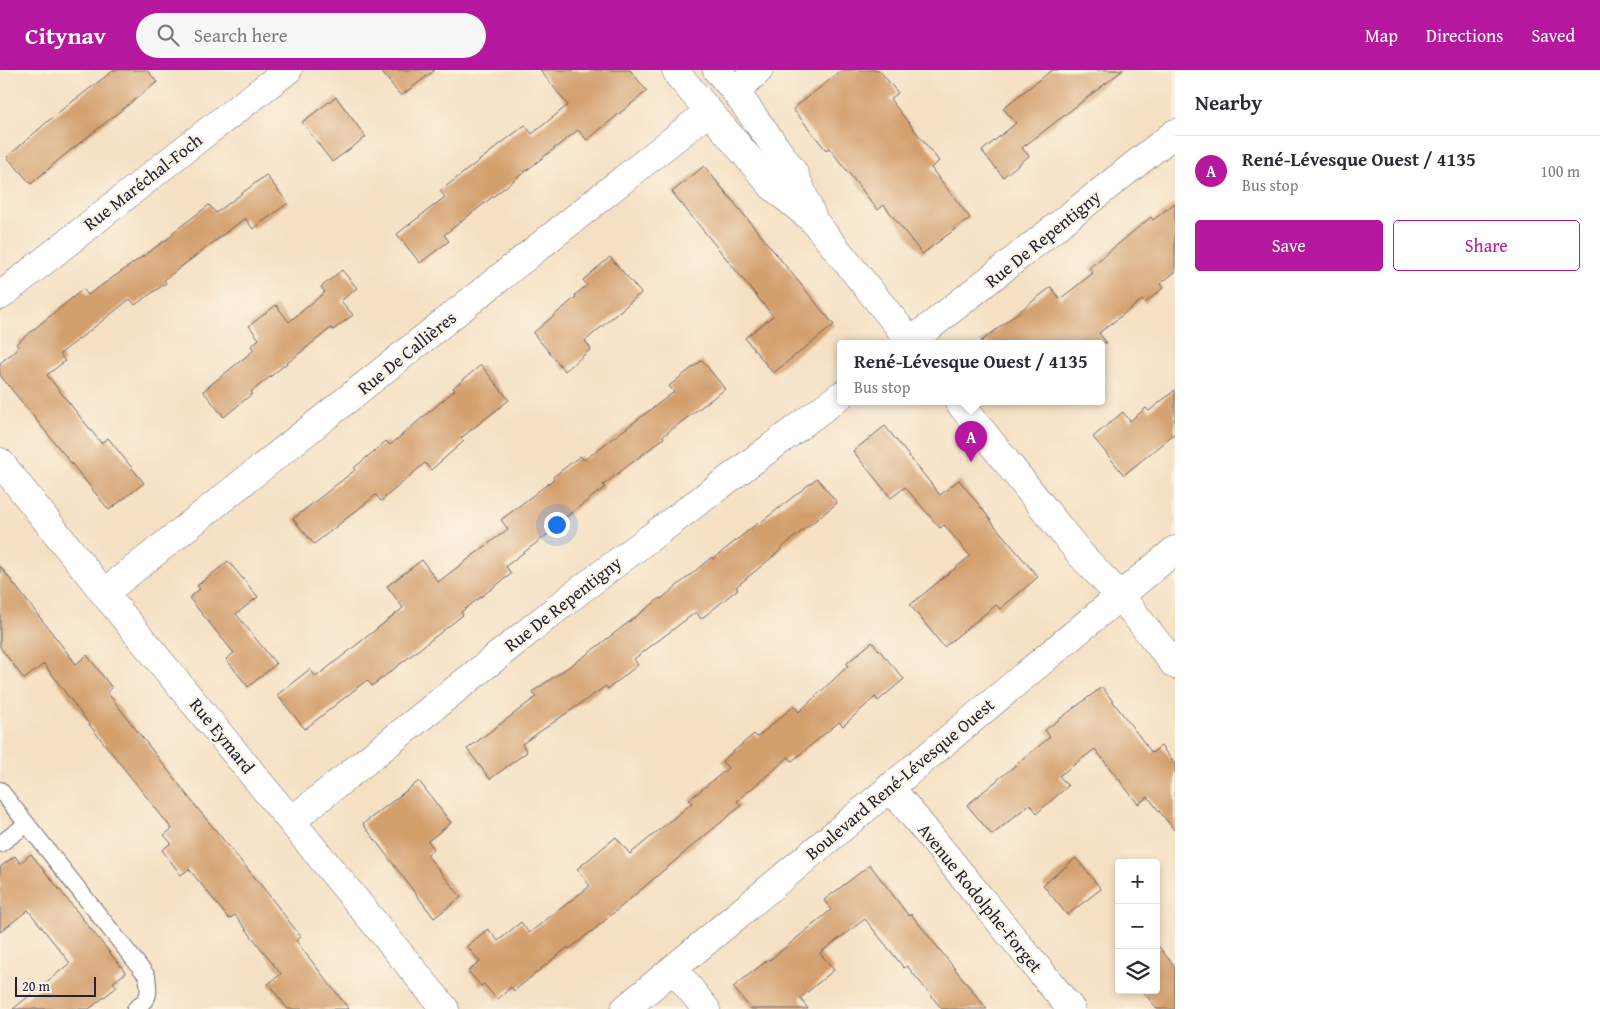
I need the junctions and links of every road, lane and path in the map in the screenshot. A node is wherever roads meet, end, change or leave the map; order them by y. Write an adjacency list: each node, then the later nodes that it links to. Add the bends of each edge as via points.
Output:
1 (288, 70): 9 (street, Rue Maréchal-Foch)
2 (676, 70): 6 (street)
3 (717, 70): 5 (street)
4 (759, 70): 5 (street)
5 (735, 91): 8 (street, via 794,173)
6 (708, 112): 8 (street, via 773,188); 16 (street, Rue De Callières)
7 (1175, 133): 11 (street, Rue De Repentigny)
8 (813, 220): 10 (street)
9 (0, 296)
10 (909, 340)
11 (915, 340)
12 (837, 398): 21 (street, Rue De Repentigny, via 574,594)
13 (961, 405): 17 (street, via 1082,555)
14 (0, 462): 16 (street, Rue Eymard)
15 (1175, 550): 17 (street, Boulevard René-Lévesque Ouest)
16 (104, 593): 21 (street, Rue Eymard)
17 (1120, 596): 18 (street); 19 (street, Boulevard René-Lévesque Ouest)
18 (1175, 665)
19 (890, 787): 24 (street, Boulevard René-Lévesque Ouest); 29 (street, Avenue Rodolphe-Forget)
20 (0, 790): 22 (lane)
21 (291, 821): 26 (street, Rue Eymard)
22 (27, 824): 23 (lane); 25 (lane, via 147,976 148,996)
23 (0, 844)
24 (674, 969): 27 (street, Boulevard René-Lévesque Ouest); 28 (street)
25 (135, 1009)
26 (445, 1009)
27 (625, 1009)
28 (706, 1009)
29 (1071, 1009)

